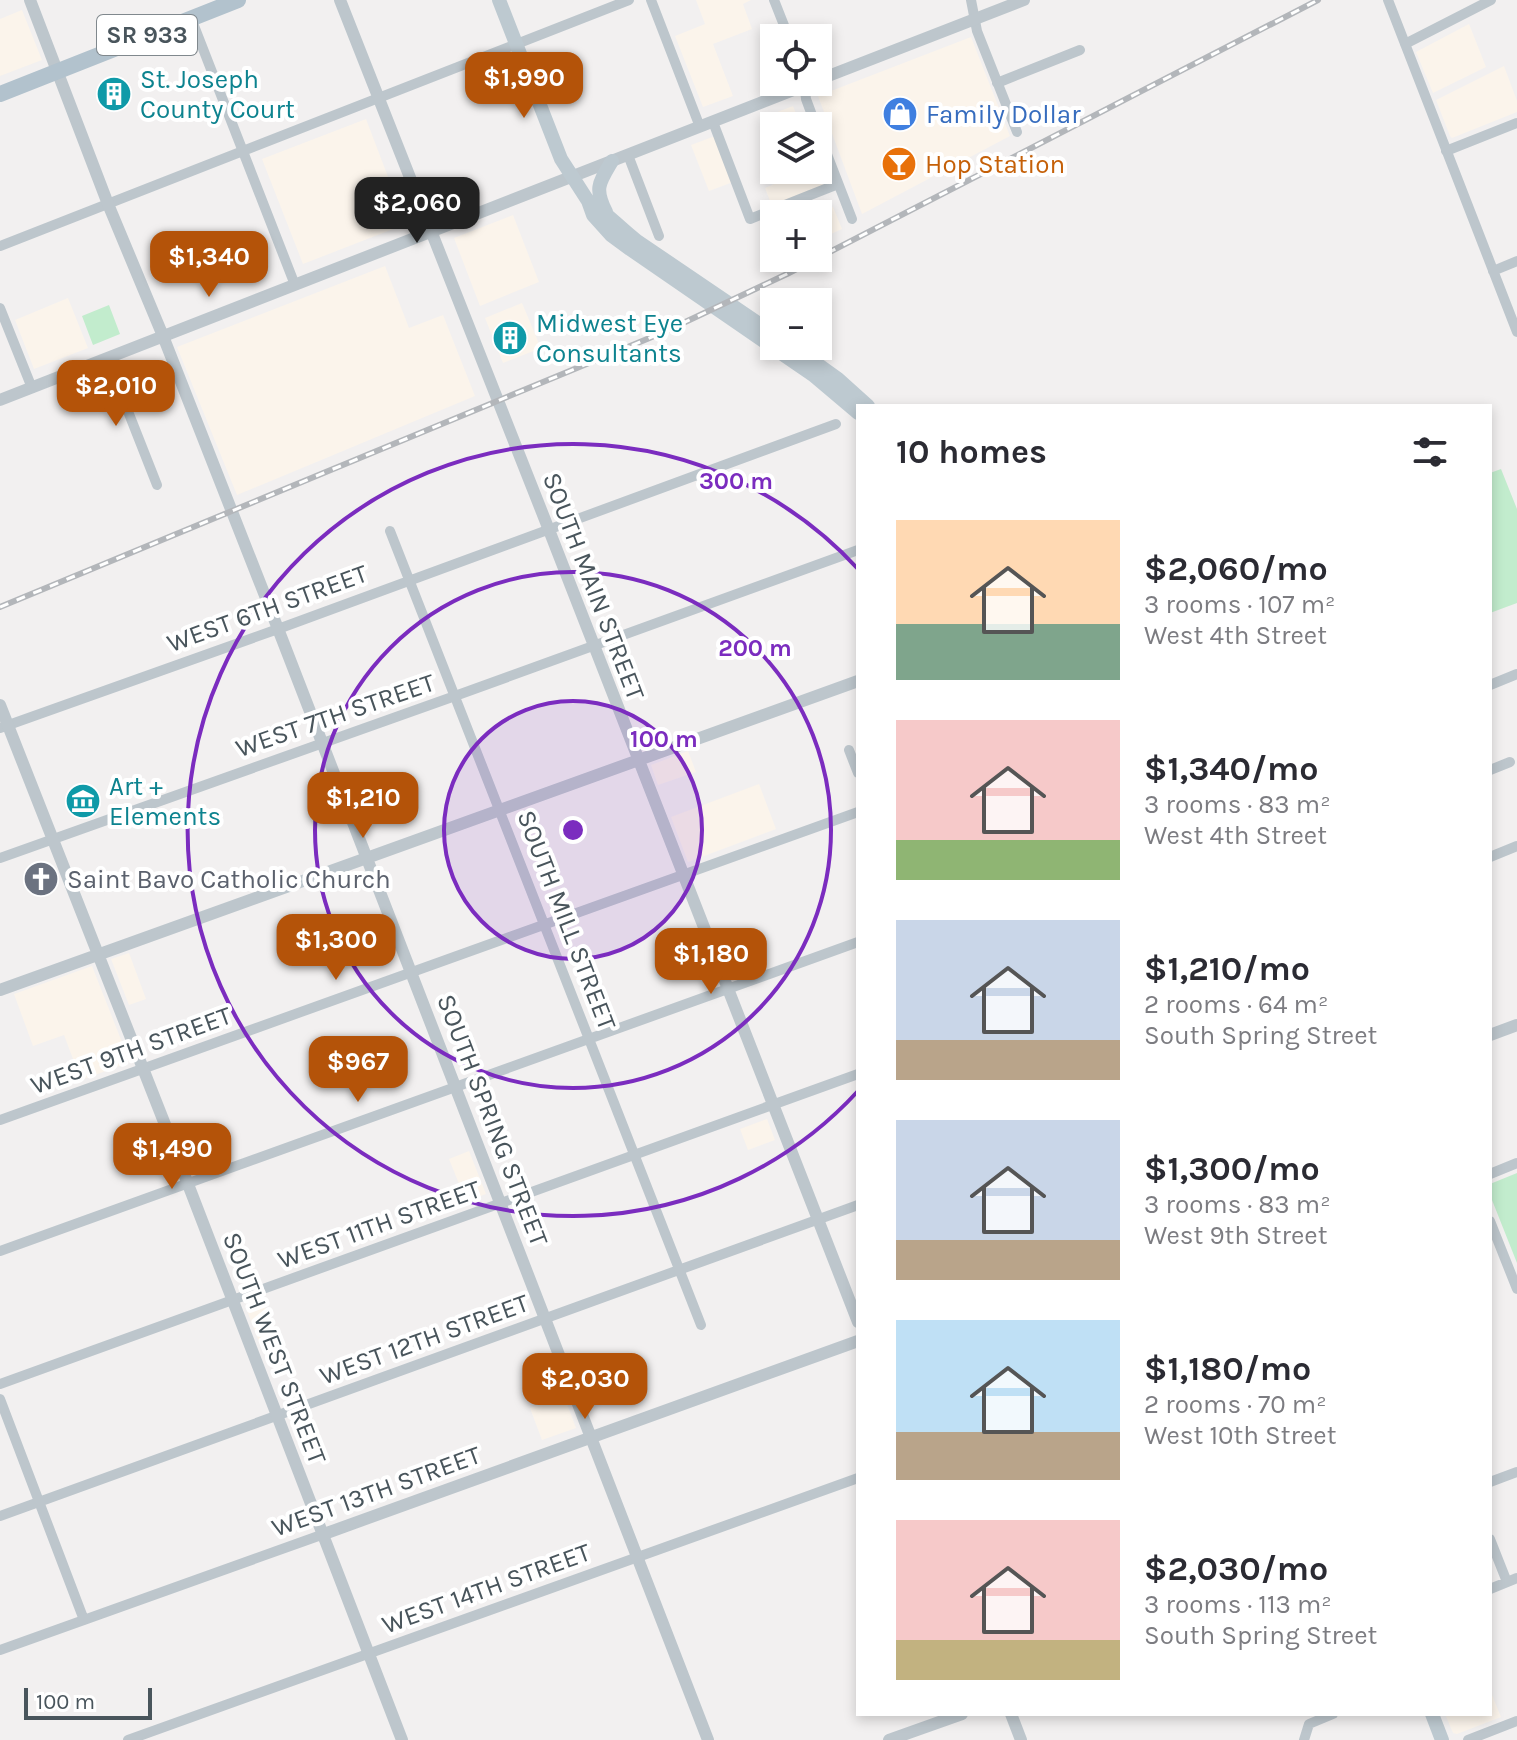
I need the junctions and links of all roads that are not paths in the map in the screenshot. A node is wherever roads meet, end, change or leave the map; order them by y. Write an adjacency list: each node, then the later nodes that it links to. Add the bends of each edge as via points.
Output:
1 (30, 0): 18 (street, SOUTH SPRING STREET)
2 (238, 0): 12 (main road, SR 933)
3 (340, 0): 23 (street, SOUTH MAIN STREET)
4 (499, 0): 15 (main road)
5 (629, 0): 15 (street)
6 (651, 0): 25 (street)
7 (774, 0): 14 (street)
8 (971, 0): 13 (street)
9 (1024, 0): 13 (street)
10 (1388, 0): 16 (street)
11 (1491, 0): 16 (street)
12 (191, 18): 18 (main road, SR 933); 27 (street)
13 (975, 19): 19 (street); 20 (street)
14 (783, 24)
15 (516, 44): 23 (street); 32 (main road)
16 (1405, 44): 28 (street)
17 (1080, 50): 20 (street)
18 (57, 71): 21 (main road, SR 933); 35 (street, SOUTH SPRING STREET)
19 (832, 74)
20 (997, 83): 26 (street)
21 (0, 94)
22 (777, 96): 25 (street)
23 (378, 99): 27 (street); 38 (street, SOUTH MAIN STREET)
24 (1517, 123): 28 (street)
25 (707, 124): 29 (street); 33 (street, via 750,219)
26 (1017, 132)
27 (243, 150): 35 (street); 43 (street)
28 (1446, 151): 42 (street)
29 (628, 155): 30 (street); 39 (street)
30 (612, 161): 32 (street); 36 (main road, via 598,189)
31 (832, 168): 33 (street)
32 (572, 177): 34 (main road); 38 (street)
33 (838, 184): 37 (street)
34 (588, 201): 36 (main road); 53 (main road, via 611,235 813,375)
35 (108, 204): 40 (street); 47 (street, SOUTH SPRING STREET)
36 (608, 216): 45 (main road)
37 (852, 219)
38 (431, 231): 43 (street); 56 (street, SOUTH MAIN STREET)
39 (659, 236)
40 (0, 246)
41 (1517, 261): 42 (street)
42 (1493, 271): 46 (street)
43 (295, 285): 47 (street)
44 (0, 308): 50 (street)
45 (760, 324)
46 (1517, 332)
47 (163, 336): 48 (street); 60 (street, SOUTH SPRING STREET)
48 (107, 358): 50 (street); 55 (street)
49 (812, 360): 52 (main road)
50 (32, 388): 51 (street)
51 (0, 400)
52 (866, 404)
53 (856, 411)
54 (836, 424): 56 (street, WEST 6TH STREET)
55 (157, 485)
56 (549, 530): 59 (street, WEST 6TH STREET); 61 (street, SOUTH MAIN STREET)
57 (390, 531): 59 (street, SOUTH MILL STREET)
58 (856, 551): 61 (street, WEST 7TH STREET)
59 (409, 579): 60 (street, WEST 6TH STREET); 65 (street, SOUTH MILL STREET)
60 (278, 629): 67 (street, WEST 6TH STREET); 68 (street, SOUTH SPRING STREET)
61 (594, 645): 65 (street, WEST 7TH STREET); 70 (street, SOUTH MAIN STREET)
62 (1517, 674): 64 (street)
63 (856, 682): 70 (street)
64 (1492, 684)
65 (455, 696): 68 (street, WEST 7TH STREET); 74 (street, SOUTH MILL STREET)
66 (0, 705): 67 (street, SOUTH WEST STREET)
67 (4, 726): 76 (street, SOUTH WEST STREET)
68 (322, 743): 76 (street, WEST 7TH STREET); 80 (street, SOUTH SPRING STREET)
69 (849, 750): 72 (street)
70 (639, 759): 74 (street); 81 (street, SOUTH MAIN STREET)
71 (1510, 762): 73 (street)
72 (856, 768)
73 (1492, 769)
74 (500, 809): 80 (street); 82 (street, SOUTH MILL STREET)
75 (856, 813): 81 (street, WEST 9TH STREET)
76 (53, 839): 79 (street, WEST 7TH STREET); 84 (street, SOUTH WEST STREET)
77 (1517, 846): 78 (street)
78 (1492, 856)
79 (0, 858)
80 (367, 858): 84 (street); 85 (street, SOUTH SPRING STREET)
81 (683, 874): 82 (street, WEST 9TH STREET); 86 (street, SOUTH MAIN STREET)
82 (544, 925): 85 (street, WEST 9TH STREET); 90 (street, SOUTH MILL STREET)
83 (856, 943): 86 (street)
84 (98, 953): 87 (street); 91 (street, SOUTH WEST STREET)
85 (412, 972): 91 (street, WEST 9TH STREET); 93 (street, SOUTH SPRING STREET)
86 (728, 989): 90 (street); 94 (street, SOUTH MAIN STREET)
87 (0, 990)
88 (1517, 1025): 89 (street)
89 (1492, 1034)
90 (589, 1039): 93 (street); 96 (street, SOUTH MILL STREET)
91 (144, 1069): 95 (street, WEST 9TH STREET); 99 (street, SOUTH WEST STREET)
92 (856, 1075): 94 (street, WEST 11TH STREET)
93 (456, 1087): 99 (street); 100 (street, SOUTH SPRING STREET)
94 (773, 1104): 96 (street, WEST 11TH STREET); 102 (street, SOUTH MAIN STREET)
95 (0, 1120)
96 (634, 1155): 100 (street, WEST 11TH STREET); 105 (street, SOUTH MILL STREET)
97 (1517, 1163): 98 (street)
98 (1492, 1173)
99 (188, 1184): 104 (street); 107 (street, SOUTH WEST STREET)
100 (501, 1203): 107 (street, WEST 11TH STREET); 109 (street, SOUTH SPRING STREET)
101 (856, 1206): 102 (street, WEST 12TH STREET)
102 (818, 1220): 105 (street, WEST 12TH STREET); 108 (street, SOUTH MAIN STREET)
103 (1492, 1226): 106 (street)
104 (0, 1251)
105 (679, 1269): 109 (street, WEST 12TH STREET); 110 (street, SOUTH MILL STREET)
106 (1517, 1289)
107 (233, 1301): 112 (street, WEST 11TH STREET); 114 (street, SOUTH WEST STREET)
108 (856, 1317)
109 (545, 1319): 114 (street, WEST 12TH STREET); 115 (street, SOUTH SPRING STREET)
110 (701, 1325)
111 (856, 1342): 115 (street, WEST 13TH STREET)
112 (0, 1384)
113 (0, 1399): 119 (street)
114 (277, 1417): 119 (street, WEST 12TH STREET); 121 (street, SOUTH WEST STREET)
115 (591, 1438): 121 (street, WEST 13TH STREET); 123 (street, SOUTH SPRING STREET)
116 (1517, 1472): 118 (street)
117 (856, 1479): 123 (street, WEST 14TH STREET)
118 (1492, 1481)
119 (40, 1502): 120 (street, WEST 12TH STREET); 126 (street)
120 (0, 1516)
121 (324, 1534): 126 (street, WEST 13TH STREET); 128 (street, SOUTH WEST STREET)
122 (1492, 1543): 124 (street)
123 (637, 1557): 128 (street, WEST 14TH STREET); 137 (street, SOUTH SPRING STREET)
124 (1512, 1580): 125 (street)
125 (1492, 1588)
126 (84, 1620): 127 (street, WEST 13TH STREET)
127 (0, 1650)
128 (369, 1654): 135 (street, WEST 14TH STREET); 136 (street, SOUTH WEST STREET)
129 (956, 1716): 138 (street)
130 (1012, 1716): 139 (street)
131 (1328, 1716): 134 (street, via 1309,1724)
132 (1433, 1716): 140 (main road)
133 (1517, 1721): 141 (street)
134 (1304, 1736)
135 (128, 1740)
136 (402, 1740)
137 (708, 1740)
138 (889, 1740)
139 (1021, 1740)
140 (1442, 1740)
141 (1468, 1740)

